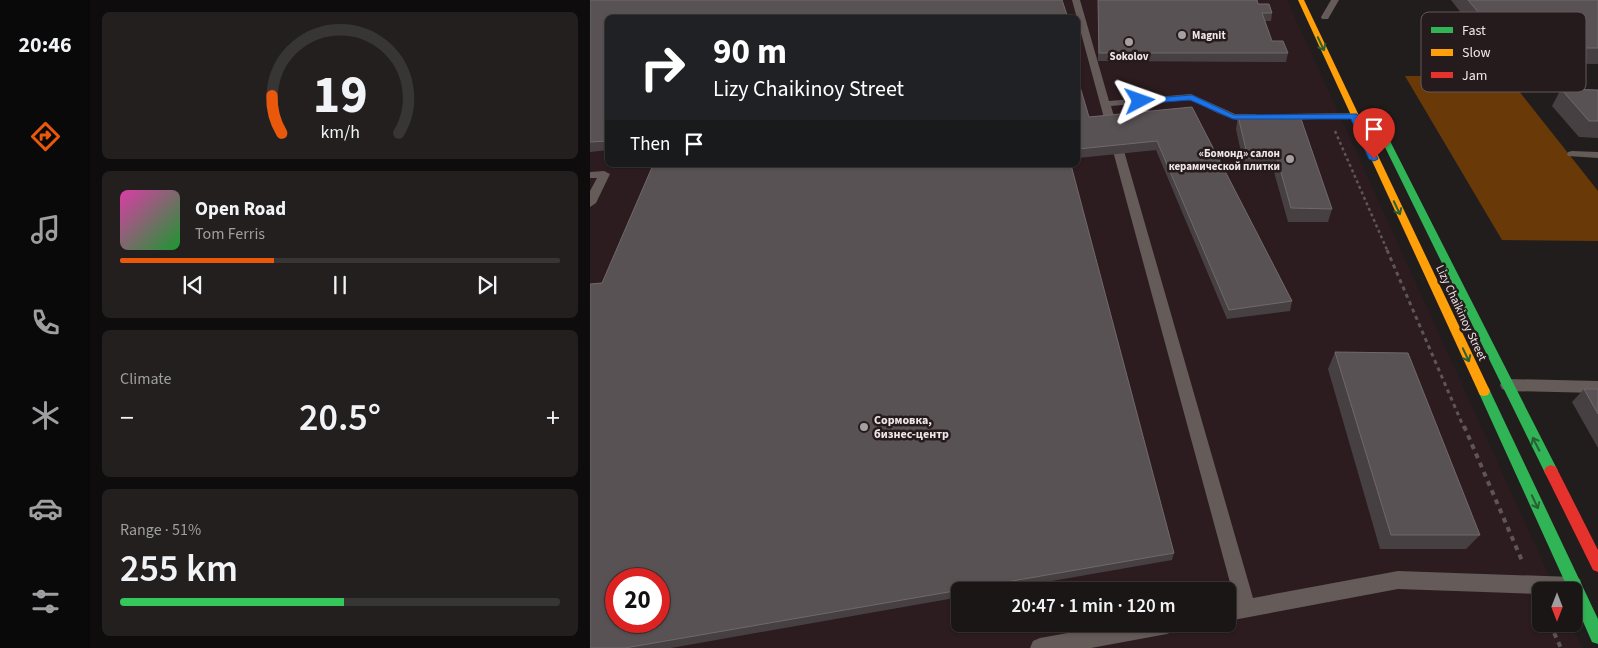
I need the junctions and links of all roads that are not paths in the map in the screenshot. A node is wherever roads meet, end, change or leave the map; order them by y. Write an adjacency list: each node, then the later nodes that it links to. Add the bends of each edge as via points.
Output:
1 (1076, 0): 5 (lane)
2 (1301, 0): 6 (main road, Lizy Chaikinoy Street, one-way to 6)
3 (1335, 0): 4 (lane)
4 (1325, 17)
5 (1105, 104): 6 (lane, via 1192,97 1233,117); 18 (lane)
6 (1354, 116): 15 (main road, Lizy Chaikinoy Street, one-way to 15)
7 (1380, 130): 12 (main road, Lizy Chaikinoy Street)
8 (1572, 154): 9 (lane)
9 (1598, 155)
10 (590, 175): 11 (lane, via 604,174)
11 (590, 203)
12 (1507, 385): 13 (lane); 14 (main road, Lizy Chaikinoy Street, one-way to 12)
13 (1598, 387)
14 (1598, 565)
15 (1572, 582)
16 (1532, 584): 18 (lane, via 1398,580)
17 (1582, 603): 21 (main road, Lizy Chaikinoy Street)
18 (1247, 608): 19 (lane)
19 (1236, 610)
20 (1125, 632): 22 (lane)
21 (1598, 636)
22 (1040, 648)

